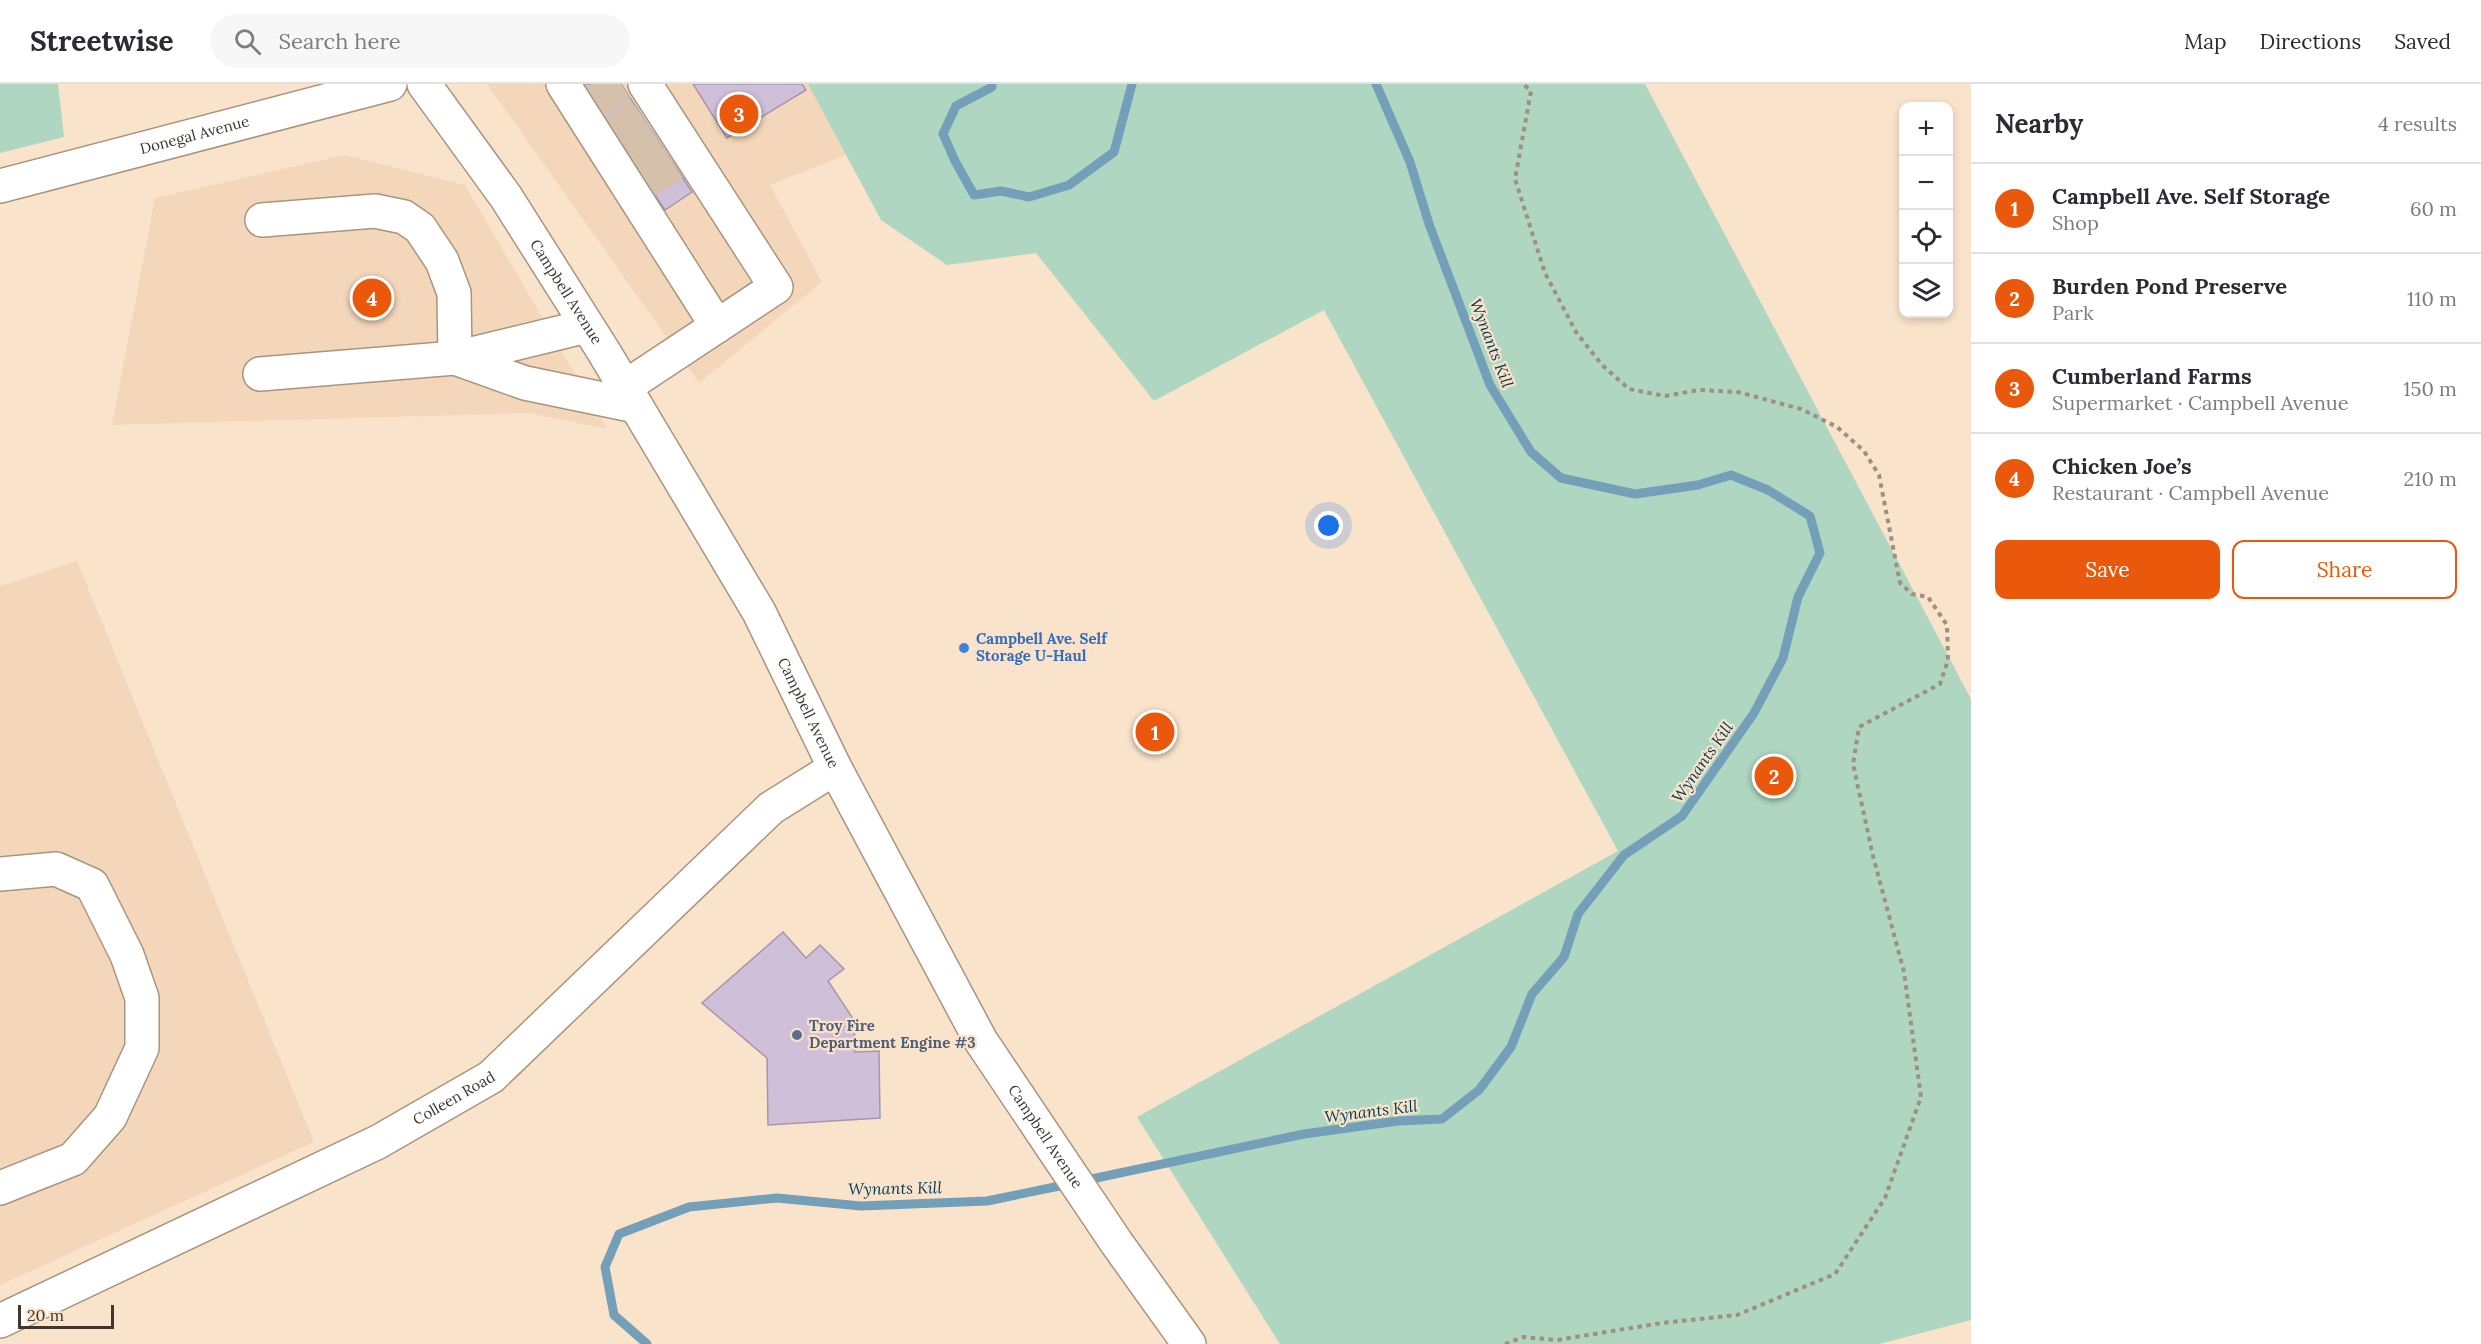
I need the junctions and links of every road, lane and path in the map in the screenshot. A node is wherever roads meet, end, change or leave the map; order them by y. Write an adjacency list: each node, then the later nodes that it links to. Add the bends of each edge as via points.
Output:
1 (390, 84): 6 (street, Donegal Avenue)
2 (424, 84): 8 (street, Campbell Avenue, via 506,197)
3 (1523, 84): 18 (path, via 1531,91 1515,179 1545,273 1576,332 1602,365 1629,389 1665,396 1699,390 1738,392 1801,409 1837,427 1864,451 1879,475 1900,583 1912,594 1928,597 1947,625 1948,660 1940,684 1859,727 1853,764 1904,972 1921,1097 1885,1198 1835,1274 1737,1315 1557,1340 1523,1337)
4 (579, 99): 9 (street, via 623,162)
5 (662, 126): 9 (street, via 776,287)
6 (0, 186)
7 (262, 220): 10 (street, via 375,211 404,217 420,228 442,261 454,293)
8 (587, 326): 10 (street); 12 (street, Campbell Avenue)
9 (717, 326): 12 (street)
10 (455, 358): 11 (street); 12 (street, via 525,383)
11 (260, 374)
12 (630, 397): 13 (street, Campbell Avenue, via 759,612)
13 (836, 768): 16 (street, Colleen Road, via 771,808 491,1077 378,1142); 17 (street, Campbell Avenue, via 981,1041)
14 (0, 874): 15 (street, via 56,870 92,885 127,955 142,998 142,1048 110,1117 73,1159)
15 (0, 1188)
16 (0, 1321)
17 (1189, 1344)
18 (1505, 1344)

